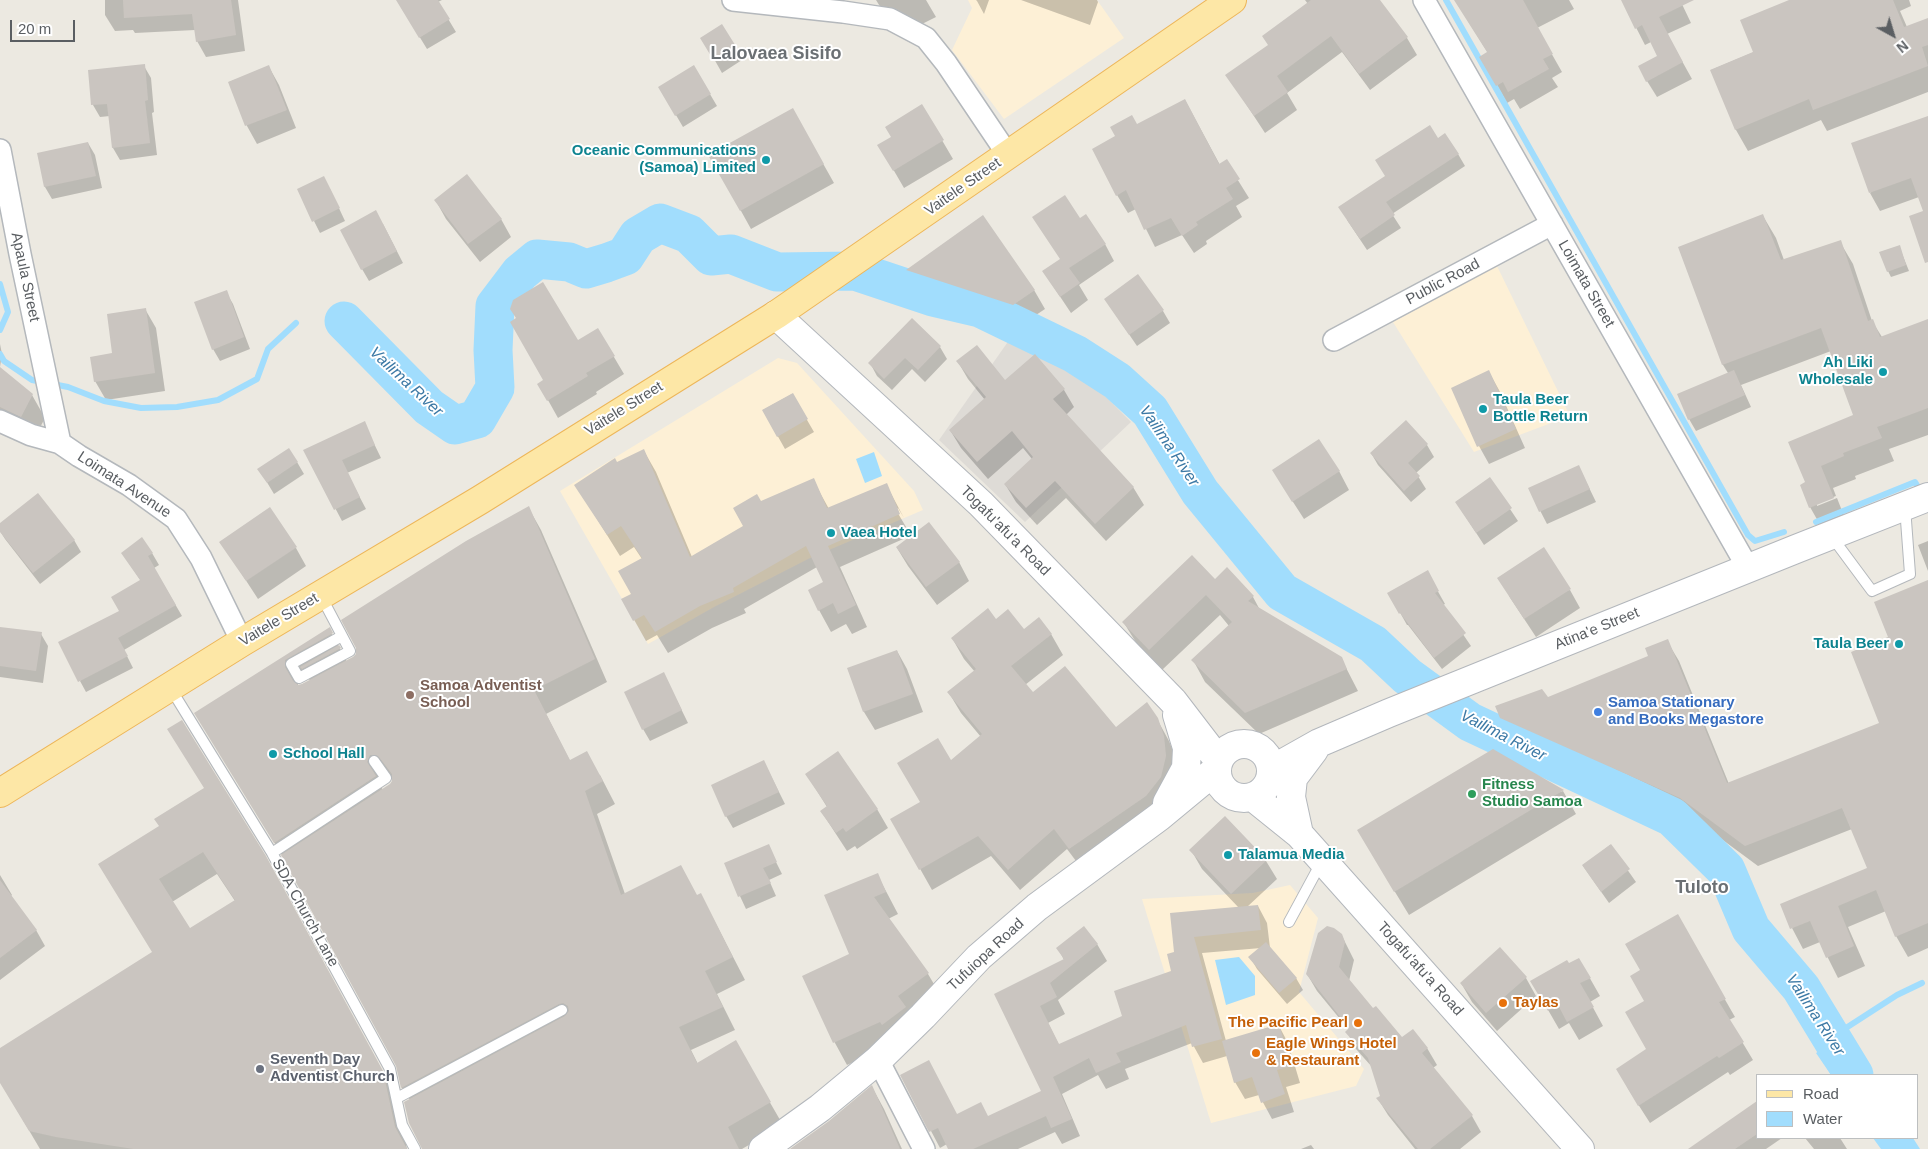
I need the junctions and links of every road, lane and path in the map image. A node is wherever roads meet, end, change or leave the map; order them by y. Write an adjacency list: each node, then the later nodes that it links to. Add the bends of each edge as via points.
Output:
1 (732, 0): 5 (street, via 890,19 926,38)
2 (1232, 0): 5 (main road, Vaitele Street)
3 (1424, 0): 6 (street, Loimata Street)
4 (0, 150): 10 (street, Apaula Street)
5 (1008, 155): 7 (main road, Vaitele Street)
6 (1552, 224): 8 (street, Public Road); 13 (street, Loimata Street)
7 (782, 311): 14 (main road, Vaitele Street, via 480,500); 18 (main road, Togafu'afu'a Road, via 980,504)
8 (1334, 340)
9 (0, 421): 10 (street, Loimata Avenue, via 31,436)
10 (60, 443): 16 (street, Loimata Avenue, via 129,485 176,519 201,558)
11 (1916, 502): 12 (main road, Atina'e Street); 12 (lane, via 1910,574 1872,591)
12 (1831, 536): 13 (main road, Atina'e Street)
13 (1748, 568): 19 (main road, Atina'e Street)
14 (320, 595): 15 (lane); 16 (main road, Vaitele Street)
15 (342, 636): 15 (lane, via 292,664 299,678 350,650)
16 (242, 642): 17 (main road, Vaitele Street)
17 (171, 688): 22 (main road, Vaitele Street); 25 (lane, SDA Church Lane)
18 (1173, 701): 21 (main road, Togafu'afu'a Road); 23 (main road, via 1187,748 1186,768)
19 (1319, 743): 21 (main road); 24 (main road, via 1293,778 1291,797)
20 (374, 761): 25 (lane, via 386,778)
21 (1244, 770): 23 (main road, Tufuiopa Road); 24 (main road, Togafu'afu'a Road)
22 (0, 793)
23 (1159, 817): 29 (main road, Tufuiopa Road, via 1042,903 979,957)
24 (1299, 834): 26 (main road, Togafu'afu'a Road)
25 (272, 853): 30 (lane, SDA Church Lane, via 390,1069)
26 (1323, 860): 27 (lane); 34 (main road, Togafu'afu'a Road)
27 (1289, 922)
28 (562, 1010): 30 (lane)
29 (878, 1060): 32 (main road, Tufuiopa Road); 33 (street)
30 (396, 1098): 31 (lane, SDA Church Lane, via 402,1125)
31 (415, 1149)
32 (763, 1149)
33 (924, 1149)
34 (1580, 1149)

